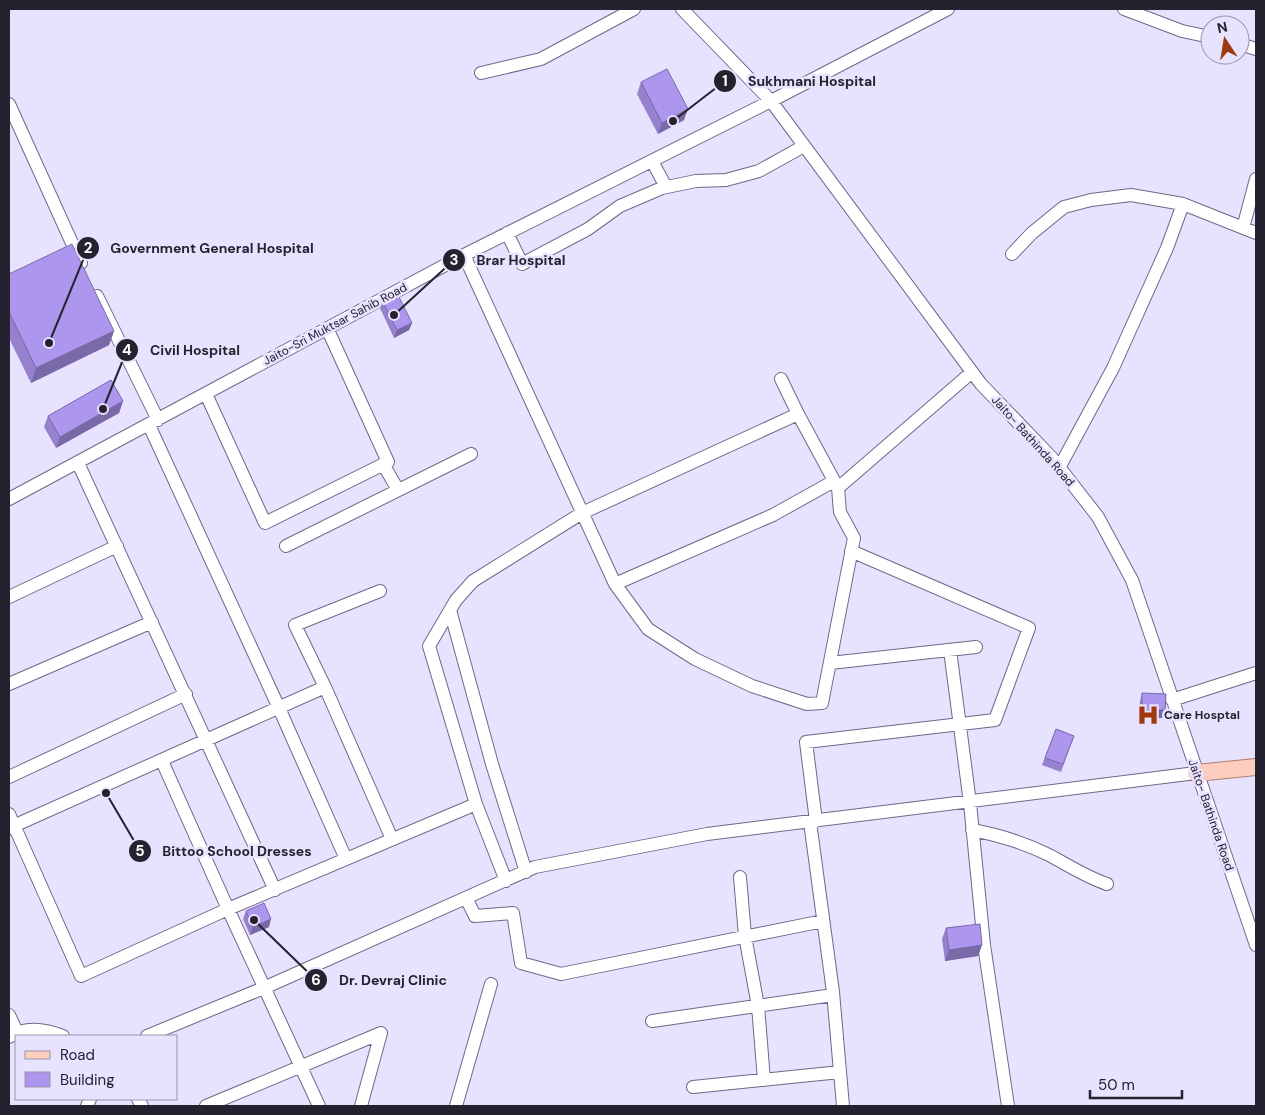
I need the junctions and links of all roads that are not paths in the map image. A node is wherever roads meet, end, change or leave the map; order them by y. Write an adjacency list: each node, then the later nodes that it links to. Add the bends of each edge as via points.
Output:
1 (634, 9): 6 (street, via 541,59)
2 (682, 9): 7 (street, Jaito- Bathinda Road)
3 (948, 9): 7 (street, Jaito-Sri Muktsar Sahib Road)
4 (1124, 9): 5 (street)
5 (1200, 35)
6 (481, 73)
7 (772, 101): 9 (street, Jaito- Bathinda Road); 10 (street, Jaito-Sri Muktsar Sahib Road)
8 (9, 104): 24 (street)
9 (804, 146): 12 (street, via 759,170 726,180); 20 (street, Jaito- Bathinda Road)
10 (652, 161): 12 (street); 15 (street, Jaito-Sri Muktsar Sahib Road)
11 (1256, 179): 14 (street)
12 (666, 187): 15 (street, via 620,206 588,229 522,264)
13 (1182, 204): 14 (street); 18 (street, via 1132,195 1064,207); 28 (street, via 1167,248 1112,368)
14 (1243, 228): 16 (street)
15 (507, 233): 17 (street, Jaito-Sri Muktsar Sahib Road)
16 (1256, 233)
17 (464, 254): 19 (street, Jaito-Sri Muktsar Sahib Road); 32 (street)
18 (1012, 254)
19 (327, 328): 22 (street, Jaito-Sri Muktsar Sahib Road); 27 (street, via 388,462)
20 (972, 372): 28 (street, Jaito- Bathinda Road); 29 (street)
21 (781, 379): 23 (street)
22 (206, 394): 24 (street, Jaito-Sri Muktsar Sahib Road); 27 (street, via 265,523)
23 (798, 414): 29 (street); 32 (street)
24 (153, 422): 26 (street, Jaito-Sri Muktsar Sahib Road); 49 (street)
25 (471, 454): 30 (street)
26 (78, 463): 31 (street, Jaito-Sri Muktsar Sahib Road); 33 (street)
27 (383, 464): 30 (street)
28 (1059, 468): 48 (street, Jaito- Bathinda Road, via 1098,516 1132,580)
29 (836, 485): 35 (street, via 840,512 854,538); 36 (street)
30 (398, 490): 34 (street)
31 (9, 499)
32 (582, 513): 36 (street); 39 (street, via 473,581)
33 (117, 546): 38 (street); 40 (street)
34 (286, 546)
35 (851, 552): 43 (street); 50 (street, via 1029,628 995,720)
36 (615, 584): 43 (street, via 648,630 695,659 752,686 807,704 822,703)
37 (380, 591): 46 (street, via 295,625)
38 (9, 597)
39 (450, 610): 57 (street, via 430,646); 63 (street, via 492,764)
40 (152, 622): 45 (street); 47 (street)
41 (976, 647): 42 (street)
42 (950, 650): 43 (street); 50 (street)
43 (830, 663)
44 (1256, 673): 48 (street)
45 (9, 684)
46 (326, 687): 49 (street); 61 (street)
47 (186, 694): 51 (street); 55 (street)
48 (1172, 700): 54 (street, Jaito- Bathinda Road)
49 (279, 708): 51 (street); 62 (street)
50 (958, 724): 56 (street); 59 (street, via 806,742)
51 (207, 741): 52 (street); 67 (street)
52 (162, 761): 58 (street); 69 (street)
53 (1256, 767): 54 (main road)
54 (1196, 773): 56 (street); 72 (street, Jaito- Bathinda Road)
55 (9, 777)
56 (970, 803): 59 (street); 60 (street)
57 (476, 804): 61 (street); 65 (street)
58 (10, 822): 69 (street, via 81,976)
59 (813, 822): 63 (street, via 707,834); 70 (street)
60 (972, 830): 66 (street, via 1003,836); 91 (street, via 984,945)
61 (392, 839): 62 (street)
62 (346, 859): 67 (street)
63 (526, 872): 65 (street)
64 (740, 877): 71 (street)
65 (506, 880): 68 (street)
66 (1107, 884)
67 (275, 890): 69 (street)
68 (466, 898): 71 (street, via 475,916 513,913 521,963 561,974); 74 (street)
69 (228, 910): 74 (street)
70 (823, 921): 71 (street); 75 (street)
71 (745, 936): 76 (street)
72 (1256, 945)
73 (491, 984): 89 (street)
74 (266, 987): 81 (street); 82 (street)
75 (833, 996): 76 (street); 83 (street)
76 (758, 1006): 78 (street); 84 (street)
77 (9, 1015): 79 (street)
78 (652, 1021)
79 (13, 1035): 80 (street, via 34,1029)
80 (61, 1035)
81 (148, 1035)
82 (301, 1067): 86 (street); 87 (street); 88 (street, via 382,1033)
83 (840, 1072): 84 (street); 90 (street)
84 (764, 1080): 85 (street)
85 (693, 1087)
86 (206, 1106)
87 (319, 1106)
88 (361, 1106)
89 (456, 1106)
90 (843, 1106)
91 (1008, 1106)

